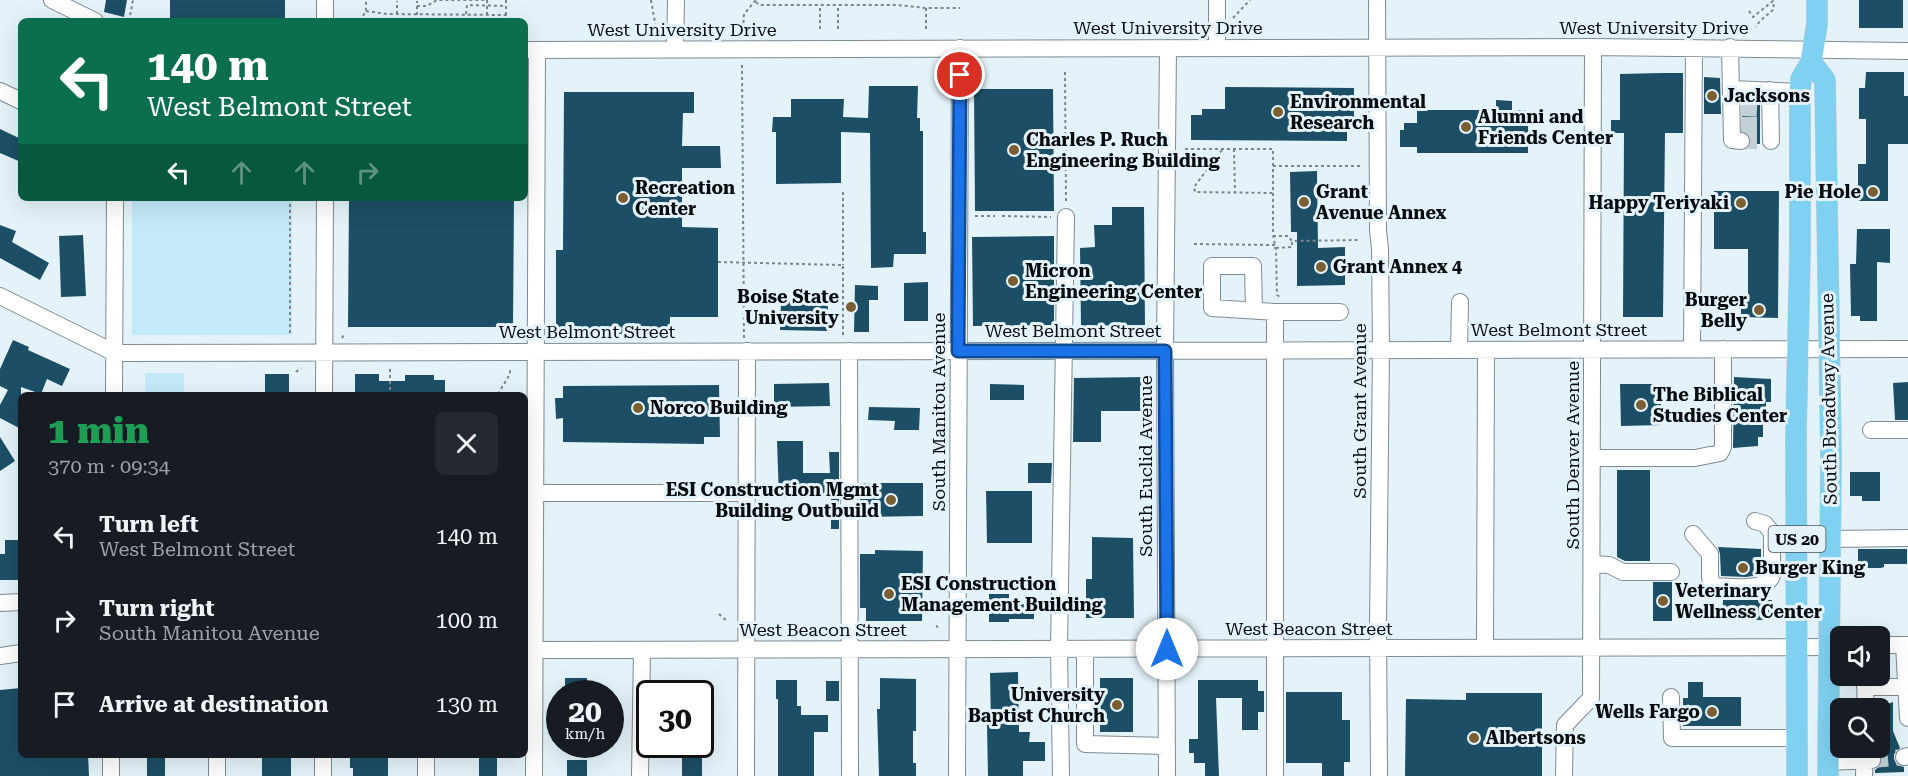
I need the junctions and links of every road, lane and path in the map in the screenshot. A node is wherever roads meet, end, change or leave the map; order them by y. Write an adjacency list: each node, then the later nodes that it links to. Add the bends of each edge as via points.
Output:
1 (52, 0): 30 (street)
2 (133, 0): 31 (path)
3 (325, 0): 32 (street)
4 (366, 0): 23 (path)
5 (488, 0): 18 (path, via 436,0 427,6); 19 (path)
6 (506, 0): 20 (path)
7 (651, 0): 37 (path)
8 (676, 0): 49 (street)
9 (1217, 0): 47 (street)
10 (1250, 0): 35 (path)
11 (1377, 0): 43 (street, South Grant Avenue)
12 (1817, 0): 52 (main road, South Broadway Avenue / US 20)
13 (397, 1): 25 (path)
14 (417, 1): 18 (path)
15 (756, 1): 16 (path); 38 (path, via 744,14)
16 (820, 5): 17 (path); 39 (path)
17 (838, 5): 21 (path, via 897,4); 40 (path)
18 (417, 6): 26 (path)
19 (487, 6): 20 (path); 27 (path, via 466,5); 28 (path)
20 (506, 6): 29 (path)
21 (926, 8): 22 (path); 41 (path)
22 (960, 8)
23 (366, 11): 25 (path); 33 (path)
24 (1749, 11): 36 (path, via 1753,17 1773,1 1774,9)
25 (397, 14): 26 (path)
26 (417, 15): 27 (path)
27 (466, 15): 28 (path)
28 (487, 15): 29 (path)
29 (506, 15): 34 (path)
30 (89, 18)
31 (130, 18)
32 (325, 18)
33 (362, 18)
34 (508, 18)
35 (1233, 18)
36 (1756, 27)
37 (656, 28)
38 (743, 29)
39 (820, 29)
40 (838, 29)
41 (926, 29)
42 (1593, 46): 43 (street, West University Drive); 48 (street, West University Drive); 105 (street, South Denver Avenue)
43 (1377, 47): 47 (street, West University Drive); 102 (street, South Grant Avenue)
44 (1730, 47): 48 (street, West University Drive); 52 (street, West University Drive); 55 (street)
45 (960, 48): 46 (street, West University Drive); 49 (street, West University Drive); 108 (street, South Manitou Avenue)
46 (1168, 48): 47 (street, West University Drive); 110 (street, South Euclid Avenue)
47 (1217, 48)
48 (1694, 48): 106 (street)
49 (675, 49): 50 (street, West University Drive)
50 (531, 50): 112 (street)
51 (1908, 51): 52 (street, West University Drive)
52 (1811, 56): 58 (main road, South Broadway Avenue / US 20); 99 (main road, South Broadway Avenue / US 20, via 1825,80)
53 (742, 64): 83 (path)
54 (1065, 72): 76 (path)
55 (1731, 89): 56 (street); 60 (street)
56 (1770, 90): 58 (street); 61 (street, via 1766,125)
57 (0, 91): 59 (street)
58 (1800, 92): 61 (main road, South Broadway Avenue / US 20)
59 (18, 100)
60 (1737, 121)
61 (1799, 142): 98 (main road, South Broadway Avenue / US 20)
62 (1185, 149): 63 (path)
63 (1223, 149): 64 (path); 68 (path, via 1194,187 1195,192)
64 (1234, 149): 65 (path, via 1273,149); 68 (path)
65 (1273, 166): 66 (path); 69 (path)
66 (1360, 166)
67 (843, 192): 84 (path)
68 (1235, 192): 69 (path)
69 (1273, 192): 77 (path)
70 (115, 201): 113 (street)
71 (290, 201): 95 (path)
72 (325, 201): 111 (street)
73 (969, 216): 74 (path)
74 (995, 216)
75 (1002, 216): 76 (path)
76 (1066, 217): 109 (street)
77 (1273, 236): 79 (path, via 1288,236); 81 (path)
78 (1360, 240): 79 (path)
79 (1292, 241): 81 (path, via 1292,247)
80 (1194, 244): 81 (path)
81 (1275, 246): 85 (path, via 1277,295)
82 (718, 262): 83 (path)
83 (744, 263): 84 (path); 96 (path)
84 (843, 265): 107 (path)
85 (1288, 297)
86 (2, 301): 113 (street, West Belmont Street)
87 (1460, 302): 103 (street)
88 (1254, 310): 89 (street)
89 (1275, 312): 90 (street); 101 (street)
90 (1340, 312)
91 (518, 329): 94 (path)
92 (345, 333): 93 (path)
93 (342, 338)
94 (517, 340)
95 (290, 341)
96 (746, 345): 107 (street, West Belmont Street); 112 (street, West Belmont Street); 126 (street)
97 (1723, 349): 98 (street, West Belmont Street); 106 (street, West Belmont Street); 124 (street, via 1720,453 1695,458)
98 (1798, 349): 99 (street, West Belmont Street); 140 (main road, South Broadway Avenue / US 20)
99 (1828, 349): 100 (street, West Belmont Street); 130 (main road, South Broadway Avenue / US 20, via 1835,430)
100 (1908, 349)
101 (1275, 350): 102 (street, West Belmont Street); 110 (street, West Belmont Street); 150 (street)
102 (1381, 350): 103 (street, West Belmont Street); 142 (street, South Grant Avenue)
103 (1459, 350): 104 (street, West Belmont Street)
104 (1486, 350): 105 (street, West Belmont Street); 143 (street)
105 (1593, 350): 106 (street, West Belmont Street); 124 (street, South Denver Avenue)
106 (1692, 350)
107 (846, 351): 108 (street, West Belmont Street); 145 (street)
108 (958, 351): 109 (street, West Belmont Street); 146 (street, South Manitou Avenue)
109 (1064, 351): 110 (street, West Belmont Street); 147 (street)
110 (1165, 351): 149 (street, South Euclid Avenue)
111 (324, 352): 112 (street, West Belmont Street); 113 (street, West Belmont Street); 119 (street)
112 (536, 352): 125 (street)
113 (115, 353): 118 (street)
114 (301, 368): 117 (path)
115 (390, 369): 120 (path)
116 (510, 369): 121 (path)
117 (296, 372)
118 (114, 392)
119 (324, 392)
120 (390, 392)
121 (499, 392)
122 (1871, 430): 123 (street)
123 (1908, 430)
124 (1593, 458): 131 (street, South Denver Avenue)
125 (530, 493): 126 (street); 151 (street)
126 (747, 493): 153 (street)
127 (1755, 521): 128 (street, via 1766,524 1772,532 1772,576 1762,586 1713,586 1710,554)
128 (1693, 534)
129 (1908, 538): 130 (street)
130 (1830, 539): 137 (main road, South Broadway Avenue / US 20)
131 (1592, 564): 132 (street, via 1609,565 1623,572); 144 (street, South Denver Avenue)
132 (1671, 572)
133 (18, 602): 134 (street)
134 (0, 603)
135 (719, 615): 136 (path)
136 (728, 622)
137 (1834, 626)
138 (1890, 645): 139 (street)
139 (1906, 645): 158 (street)
140 (1797, 647): 141 (street, West Beacon Street); 144 (street, West Beacon Street); 161 (main road, South Broadway Avenue / US 20)
141 (1830, 647)
142 (1378, 648): 143 (street, West Beacon Street); 150 (street, West Beacon Street); 181 (street, South Grant Avenue)
143 (1485, 648): 144 (street, West Beacon Street)
144 (1592, 648): 182 (street, South Denver Avenue, via 1591,698 1565,725)
145 (850, 649): 146 (street, West Beacon Street); 153 (street, West Beacon Street); 176 (street)
146 (957, 649): 147 (street, West Beacon Street); 177 (street, South Manitou Avenue)
147 (1059, 649): 148 (street, West Beacon Street); 178 (street)
148 (1085, 649): 149 (street, West Beacon Street); 162 (street, via 1085,744)
149 (1167, 649): 150 (street, West Beacon Street); 162 (street, South Euclid Avenue)
150 (1276, 649): 180 (street)
151 (530, 650): 152 (street, West Beacon Street); 173 (street)
152 (642, 650): 153 (street, West Beacon Street); 174 (street)
153 (746, 650): 175 (street)
154 (18, 653): 155 (street)
155 (0, 656)
156 (1890, 685): 158 (street)
157 (1833, 686): 168 (main road, South Broadway Avenue / US 20)
158 (1907, 687): 160 (street)
159 (1671, 697): 161 (street, via 1672,738)
160 (1908, 718)
161 (1797, 738): 183 (main road, South Broadway Avenue / US 20)
162 (1167, 746): 179 (street, South Euclid Avenue)
163 (111, 758): 169 (street)
164 (217, 758): 170 (street)
165 (323, 758): 171 (street)
166 (426, 758): 172 (street)
167 (1867, 761): 168 (street)
168 (1828, 769)
169 (111, 776)
170 (217, 776)
171 (323, 776)
172 (426, 776)
173 (534, 776)
174 (640, 776)
175 (746, 776)
176 (850, 776)
177 (957, 776)
178 (1061, 776)
179 (1167, 776)
180 (1275, 776)
181 (1378, 776)
182 (1564, 776)
183 (1797, 776)

